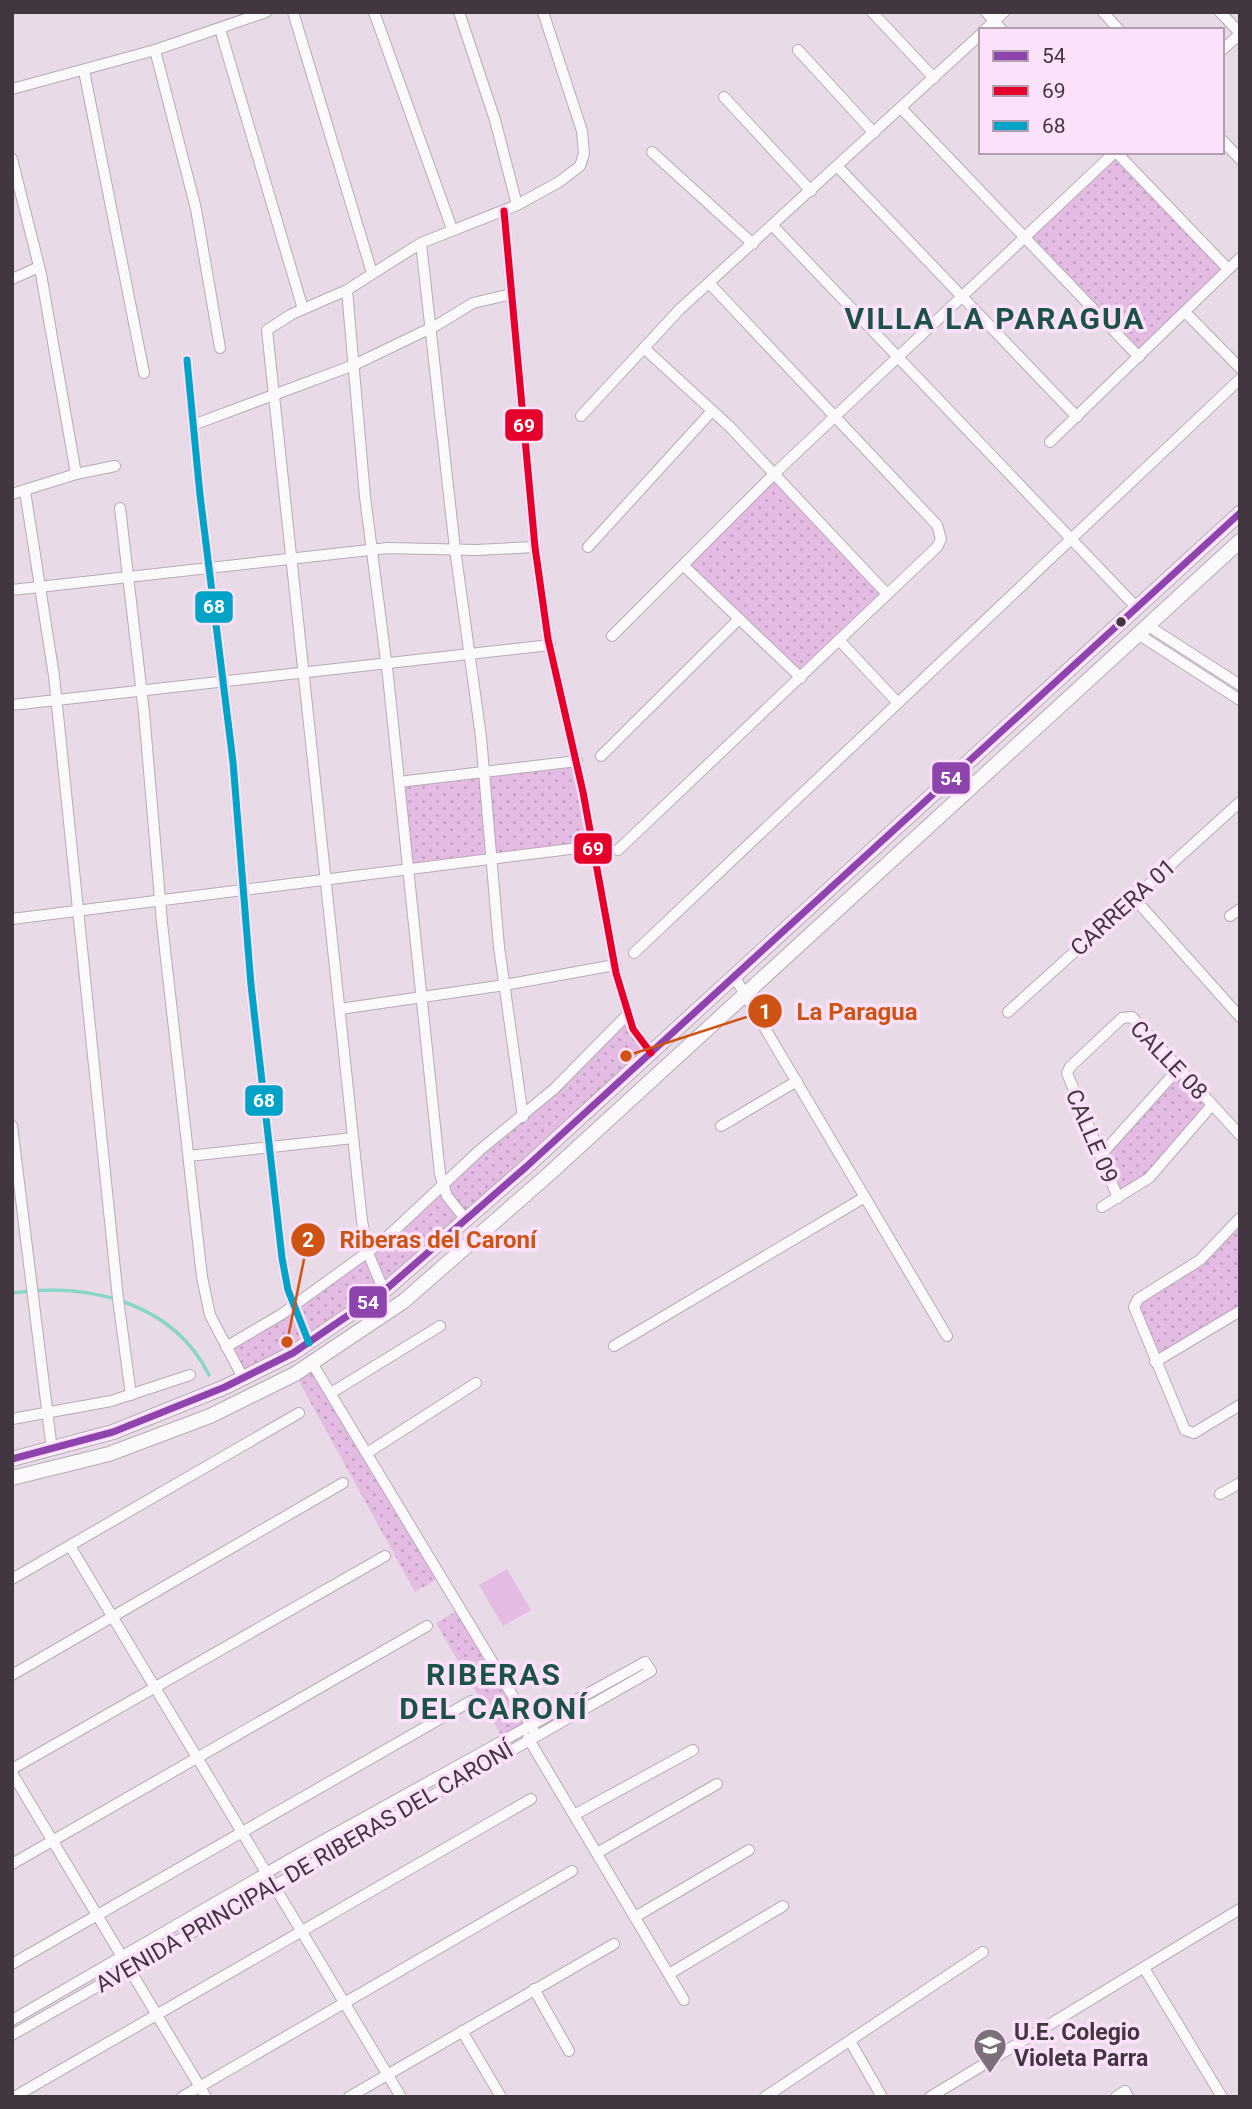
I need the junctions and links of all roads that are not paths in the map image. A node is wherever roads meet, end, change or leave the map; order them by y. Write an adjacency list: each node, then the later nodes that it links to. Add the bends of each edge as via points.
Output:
1 (266, 12): 12 (street)
2 (293, 12): 42 (street)
3 (374, 12): 35 (street)
4 (458, 12): 32 (street, via 495,120)
5 (543, 12): 32 (street, via 575,104 584,154 580,166 566,177)
6 (872, 12): 19 (street)
7 (1004, 12): 10 (street)
8 (1103, 12): 11 (street)
9 (1220, 12): 13 (street)
10 (994, 21)
11 (1117, 28)
12 (220, 29): 16 (street); 48 (street)
13 (1240, 33): 15 (street)
14 (979, 36): 19 (street)
15 (1224, 48)
16 (155, 50): 18 (street); 51 (street, via 196,209)
17 (797, 50): 23 (street)
18 (84, 71): 20 (street); 58 (street)
19 (934, 78): 22 (street)
20 (12, 89)
21 (724, 97): 31 (street)
22 (901, 108): 23 (street); 36 (street)
23 (874, 133): 30 (street)
24 (1224, 142): 29 (street)
25 (652, 152): 38 (street)
26 (1114, 154): 36 (street)
27 (1118, 154): 41 (street)
28 (12, 159): 40 (street)
29 (1240, 159)
30 (838, 167): 31 (street); 47 (street)
31 (811, 191): 34 (street)
32 (517, 205): 33 (street)
33 (504, 211): 35 (street); 46 (street)
34 (773, 226): 38 (street); 53 (street)
35 (452, 229): 37 (street)
36 (1024, 239): 47 (street); 54 (street)
37 (421, 243): 42 (street); 50 (street)
38 (753, 244): 44 (street)
39 (1240, 258): 41 (street)
40 (39, 267): 43 (street); 68 (street)
41 (1228, 269): 49 (street)
42 (372, 273): 45 (street)
43 (12, 279)
44 (709, 283): 52 (street); 63 (street)
45 (347, 290): 48 (street); 56 (street)
46 (512, 294): 50 (street, via 473,303); 76 (street)
47 (964, 296): 53 (street); 64 (street)
48 (303, 309): 60 (street, via 267,330)
49 (1185, 312): 54 (street); 57 (street)
50 (429, 329): 56 (street); 78 (street)
51 (220, 348)
52 (644, 348): 61 (street); 62 (street)
53 (899, 357): 63 (street); 74 (street)
54 (1139, 357): 64 (street)
55 (187, 360): 65 (street)
56 (354, 365): 60 (street); 79 (street)
57 (1240, 368)
58 (144, 373)
59 (1240, 379): 74 (street)
60 (274, 395): 65 (street); 80 (street)
61 (712, 411): 69 (street); 77 (street)
62 (581, 416)
63 (837, 416): 69 (street); 86 (street, via 940,530 937,547)
64 (1077, 417): 66 (street)
65 (193, 425): 82 (street)
66 (1050, 442)
67 (115, 466): 68 (street)
68 (76, 474): 70 (street)
69 (774, 474): 81 (street); 86 (street)
70 (25, 491): 71 (street); 84 (street)
71 (12, 494)
72 (120, 508): 83 (street)
73 (1240, 513): 87 (street)
74 (1071, 539): 87 (street); 102 (street)
75 (1240, 541): 89 (street)
76 (535, 547): 78 (street); 92 (street)
77 (588, 547)
78 (455, 549): 79 (street); 93 (street)
79 (372, 550): 80 (street); 94 (street)
80 (292, 559): 82 (street); 95 (street)
81 (684, 566): 88 (street); 90 (street)
82 (209, 567): 83 (street); 97 (street)
83 (130, 577): 84 (street); 99 (street)
84 (42, 588): 85 (street); 101 (street)
85 (12, 590)
86 (887, 594): 91 (street)
87 (1137, 608): 121 (street)
88 (739, 619): 96 (street); 104 (street)
89 (1143, 630): 98 (street); 100 (street); 123 (street)
90 (612, 636)
91 (839, 640): 96 (street); 102 (street)
92 (550, 645): 93 (street); 105 (street)
93 (470, 656): 94 (street); 106 (street)
94 (386, 664): 95 (street); 107 (street)
95 (306, 673): 97 (street); 113 (street)
96 (801, 678): 110 (street)
97 (223, 681): 99 (street); 114 (street)
98 (1240, 685)
99 (142, 691): 101 (street); 116 (street)
100 (1240, 700)
101 (57, 701): 103 (street); 117 (street)
102 (897, 702): 119 (street)
103 (12, 705)
104 (600, 756)
105 (577, 761): 106 (street); 109 (street)
106 (484, 774): 107 (street); 111 (street)
107 (398, 782): 112 (street)
108 (1240, 802): 115 (street, CARRERA 01)
109 (594, 846): 111 (street); 120 (street)
110 (618, 850)
111 (490, 859): 112 (street); 122 (street)
112 (408, 869): 113 (street); 124 (street)
113 (326, 879): 114 (street); 125 (street)
114 (243, 892): 116 (street); 139 (street)
115 (1133, 897): 126 (street, CARRERA 01); 128 (street)
116 (160, 901): 117 (street); 140 (street)
117 (78, 911): 118 (street); 164 (street)
118 (12, 919)
119 (634, 953)
120 (615, 965): 122 (street); 127 (street)
121 (734, 976): 123 (street); 129 (street)
122 (505, 985): 124 (street); 134 (street)
123 (745, 993): 132 (street); 159 (street, via 424,1285)
124 (421, 997): 125 (street); 142 (street)
125 (340, 1009): 138 (street)
126 (1008, 1012)
127 (628, 1014): 129 (street); 134 (street)
128 (1240, 1017)
129 (650, 1053): 148 (street)
130 (1179, 1068): 131 (street, CALLE 08, via 1126,1016); 133 (street, CALLE 08); 141 (street)
131 (1067, 1073): 141 (street, CALLE 09)
132 (797, 1081): 136 (street); 143 (street)
133 (1212, 1105): 137 (street, CALLE 08); 144 (street, via 1149,1178)
134 (523, 1116): 142 (street)
135 (12, 1126): 145 (street)
136 (721, 1126)
137 (1240, 1135)
138 (353, 1138): 139 (street); 149 (street)
139 (271, 1148): 140 (street); 151 (street, via 282,1258)
140 (189, 1156): 157 (street, via 206,1299)
141 (1100, 1157): 144 (street, CALLE 09)
142 (442, 1186): 148 (street); 149 (street)
143 (865, 1197): 154 (street); 156 (street)
144 (1118, 1198): 146 (street)
145 (17, 1203): 167 (street)
146 (1102, 1207)
147 (1240, 1218): 158 (street, via 1200,1260 1138,1299 1134,1311)
148 (466, 1220): 150 (street)
149 (368, 1254): 150 (street); 151 (street)
150 (384, 1291): 155 (street)
151 (294, 1306): 155 (street); 157 (street)
152 (1240, 1311): 158 (street)
153 (440, 1326): 163 (street)
154 (947, 1336)
155 (309, 1343): 161 (street)
156 (614, 1346)
157 (226, 1347): 161 (street)
158 (1155, 1362): 165 (street, via 1185,1430 1194,1433)
159 (312, 1363): 163 (street); 172 (street, via 269,1388 174,1430 82,1462)
160 (190, 1374): 164 (street)
161 (243, 1378): 169 (street, via 149,1419)
162 (476, 1382): 170 (street)
163 (331, 1393): 170 (street)
164 (131, 1395): 167 (street)
165 (1240, 1405)
166 (299, 1413): 176 (street)
167 (46, 1414): 168 (street); 169 (street)
168 (12, 1419)
169 (52, 1450): 171 (street)
170 (367, 1453): 184 (street)
171 (12, 1459)
172 (12, 1478)
173 (343, 1483): 179 (street)
174 (1240, 1483): 175 (street)
175 (1220, 1494)
176 (70, 1546): 178 (street); 179 (street)
177 (385, 1556): 182 (street)
178 (12, 1579)
179 (114, 1616): 181 (street); 182 (street)
180 (427, 1626): 186 (street)
181 (12, 1675)
182 (156, 1687): 186 (street); 187 (street)
183 (471, 1701): 191 (street)
184 (532, 1732): 184 (street, AVENIDA PRINCIPAL DE RIBERAS DEL CARONÍ, via 651,1671 645,1662); 190 (street); 197 (street, AVENIDA PRINCIPAL DE RIBERAS DEL CARONÍ); 198 (street, AVENIDA PRINCIPAL DE RIBERAS DEL CARONÍ)
185 (693, 1750): 190 (street)
186 (199, 1757): 191 (street); 192 (street)
187 (12, 1771): 192 (street)
188 (717, 1783): 194 (street)
189 (531, 1799): 203 (street)
190 (574, 1815): 194 (street)
191 (244, 1832): 197 (street); 201 (street)
192 (53, 1840): 195 (street); 201 (street)
193 (750, 1850): 202 (street)
194 (597, 1853): 202 (street)
195 (12, 1864)
196 (572, 1871): 213 (street)
197 (268, 1872): 198 (street); 206 (street, AVENIDA PRINCIPAL DE RIBERAS DEL CARONÍ)
198 (274, 1883): 203 (street); 208 (street, AVENIDA PRINCIPAL DE RIBERAS DEL CARONÍ)
199 (783, 1906): 210 (street)
200 (1239, 1911): 209 (street)
201 (98, 1915): 206 (street); 207 (street)
202 (635, 1917): 210 (street)
203 (303, 1931): 213 (street); 214 (street)
204 (614, 1944): 211 (street)
205 (983, 1952): 218 (street)
206 (122, 1956): 208 (street); 215 (street, AVENIDA PRINCIPAL DE RIBERAS DEL CARONÍ)
207 (12, 1964)
208 (129, 1967): 214 (street); 217 (street, AVENIDA PRINCIPAL DE RIBERAS DEL CARONÍ)
209 (1144, 1968): 230 (street); 233 (street)
210 (669, 1973): 212 (street)
211 (534, 1989): 216 (street); 219 (street)
212 (684, 2000)
213 (345, 2002): 220 (street); 221 (street)
214 (157, 2014): 221 (street); 222 (street)
215 (12, 2020)
216 (462, 2031): 220 (street); 227 (street)
217 (12, 2035)
218 (850, 2041): 228 (street); 229 (street)
219 (569, 2051)
220 (388, 2074): 225 (street); 226 (street)
221 (200, 2086): 223 (street); 224 (street)
222 (14, 2097)
223 (182, 2097)
224 (206, 2097)
225 (349, 2097)
226 (401, 2097)
227 (501, 2097)
228 (765, 2097)
229 (882, 2097)
230 (930, 2097)
231 (1116, 2097): 232 (street, via 1125,2091)
232 (1128, 2097)
233 (1222, 2097)

